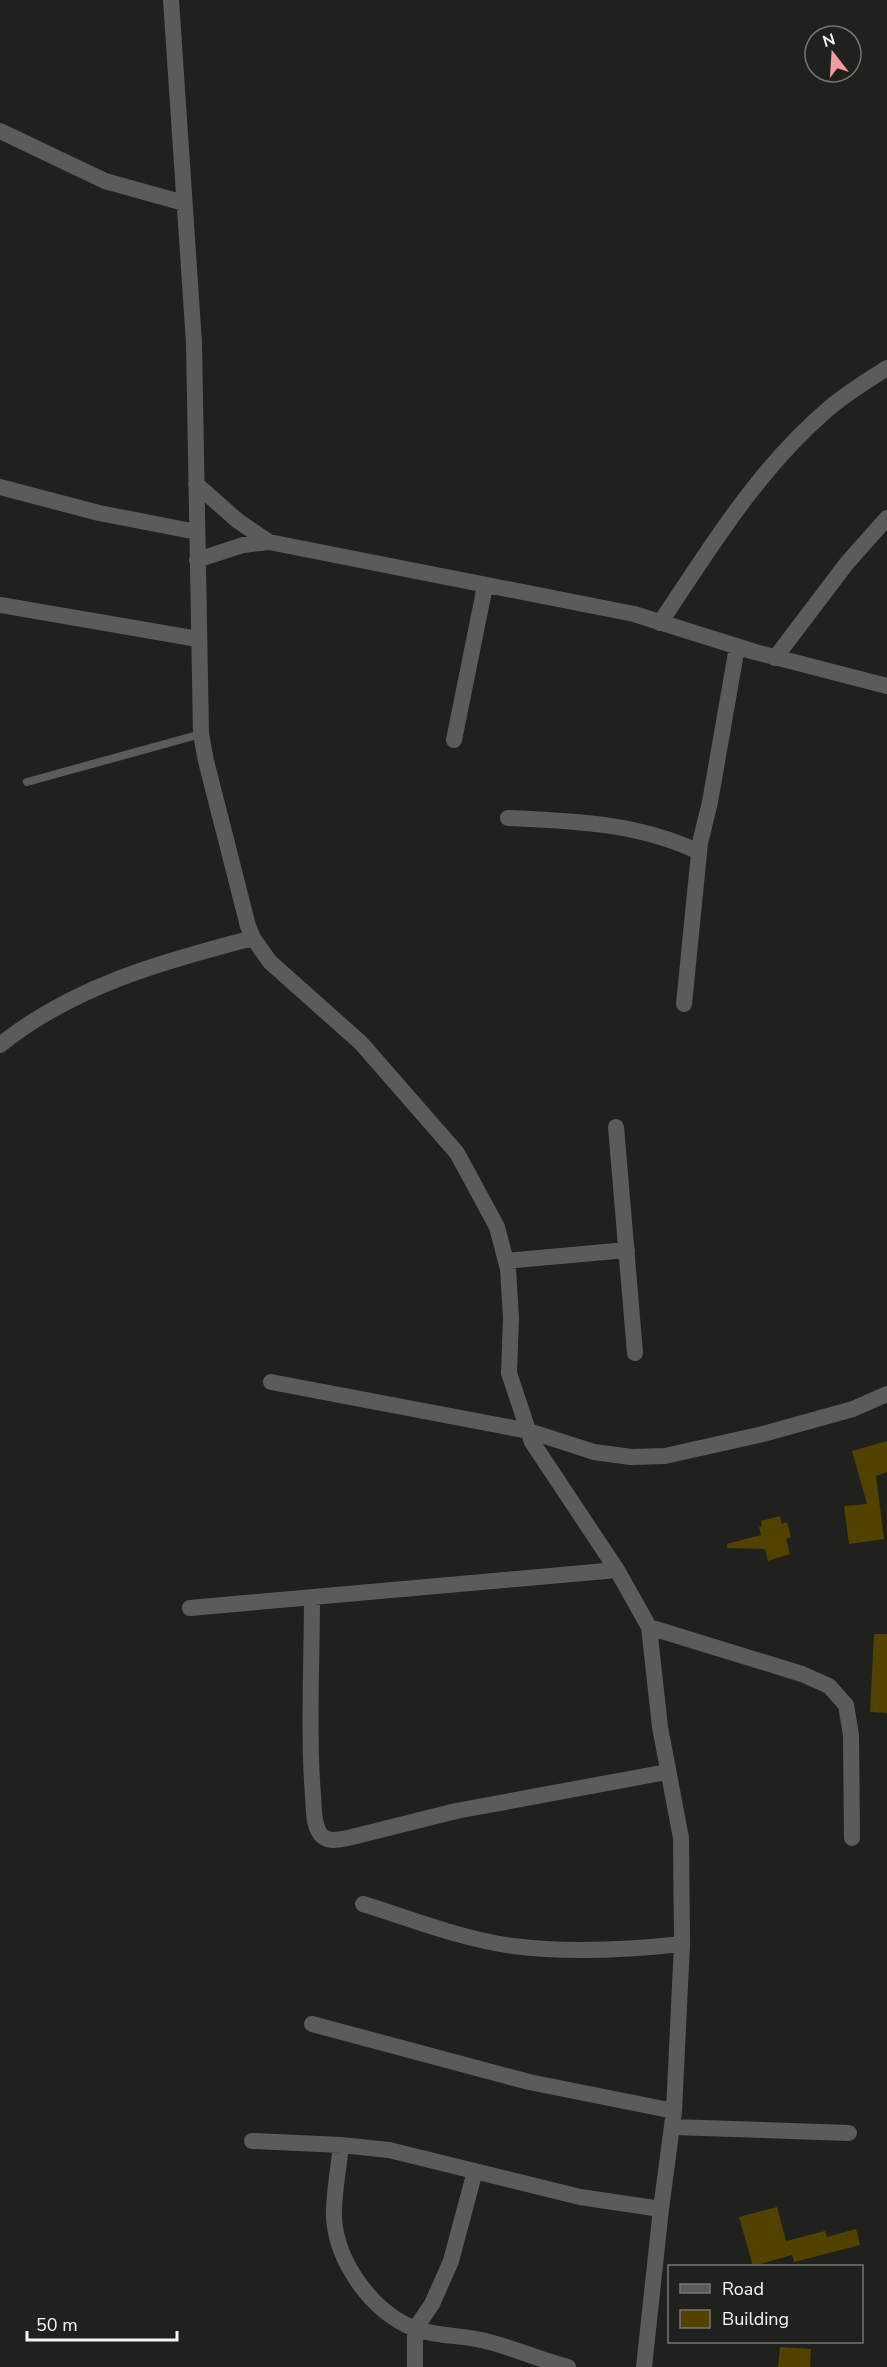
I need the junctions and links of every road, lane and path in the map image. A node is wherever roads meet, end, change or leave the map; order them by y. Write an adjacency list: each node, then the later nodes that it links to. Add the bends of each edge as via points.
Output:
1 (171, 0): 3 (street)
2 (0, 131): 3 (street, via 105,181)
3 (184, 203): 5 (street, via 194,344)
4 (887, 368): 13 (street, via 827,409 776,461 723,527)
5 (196, 484): 8 (street); 9 (street)
6 (0, 488): 8 (street)
7 (887, 518): 16 (street, via 847,563)
8 (197, 532): 10 (street)
9 (269, 542): 10 (street, via 243,545); 11 (street)
10 (197, 560): 14 (street)
11 (485, 586): 13 (street); 19 (street)
12 (0, 605): 14 (street)
13 (660, 623): 15 (street)
14 (198, 639): 18 (street)
15 (736, 647): 16 (street); 22 (street)
16 (775, 658): 17 (street)
17 (887, 686)
18 (201, 734): 20 (lane); 23 (street)
19 (454, 740)
20 (27, 782)
21 (508, 818): 22 (street, via 589,822 639,830)
22 (699, 852): 24 (street)
23 (253, 938): 25 (street, via 105,982 50,1009); 28 (street, via 270,962 361,1043 457,1153 497,1227)
24 (684, 1004)
25 (0, 1045)
26 (616, 1127): 27 (street)
27 (627, 1250): 28 (street); 29 (street)
28 (506, 1261): 32 (street, via 510,1373)
29 (635, 1353)
30 (271, 1382): 32 (street)
31 (887, 1394): 32 (street, via 853,1409 665,1456 594,1452)
32 (529, 1431): 33 (street, via 532,1442)
33 (617, 1570): 34 (street); 36 (street)
34 (312, 1597): 35 (street); 37 (street, via 311,1768 316,1823 324,1838 333,1841 456,1811)
35 (190, 1608)
36 (649, 1627): 37 (street); 38 (street, via 829,1686 846,1705 851,1735)
37 (667, 1772): 40 (street, via 681,1838)
38 (852, 1838)
39 (363, 1904): 40 (street, via 465,1936 513,1946 576,1949)
40 (682, 1944): 42 (street)
41 (312, 2024): 42 (street)
42 (673, 2119): 43 (street); 47 (street)
43 (849, 2133)
44 (252, 2141): 45 (street)
45 (341, 2145): 46 (street, via 389,2150); 48 (street, via 334,2218 342,2248 356,2280 373,2300 392,2317)
46 (475, 2171): 47 (street, via 580,2197); 48 (street, via 451,2261 432,2304)
47 (661, 2209): 51 (street)
48 (415, 2329): 49 (street); 50 (street, via 482,2340)
49 (415, 2367)
50 (568, 2367)
51 (644, 2367)

